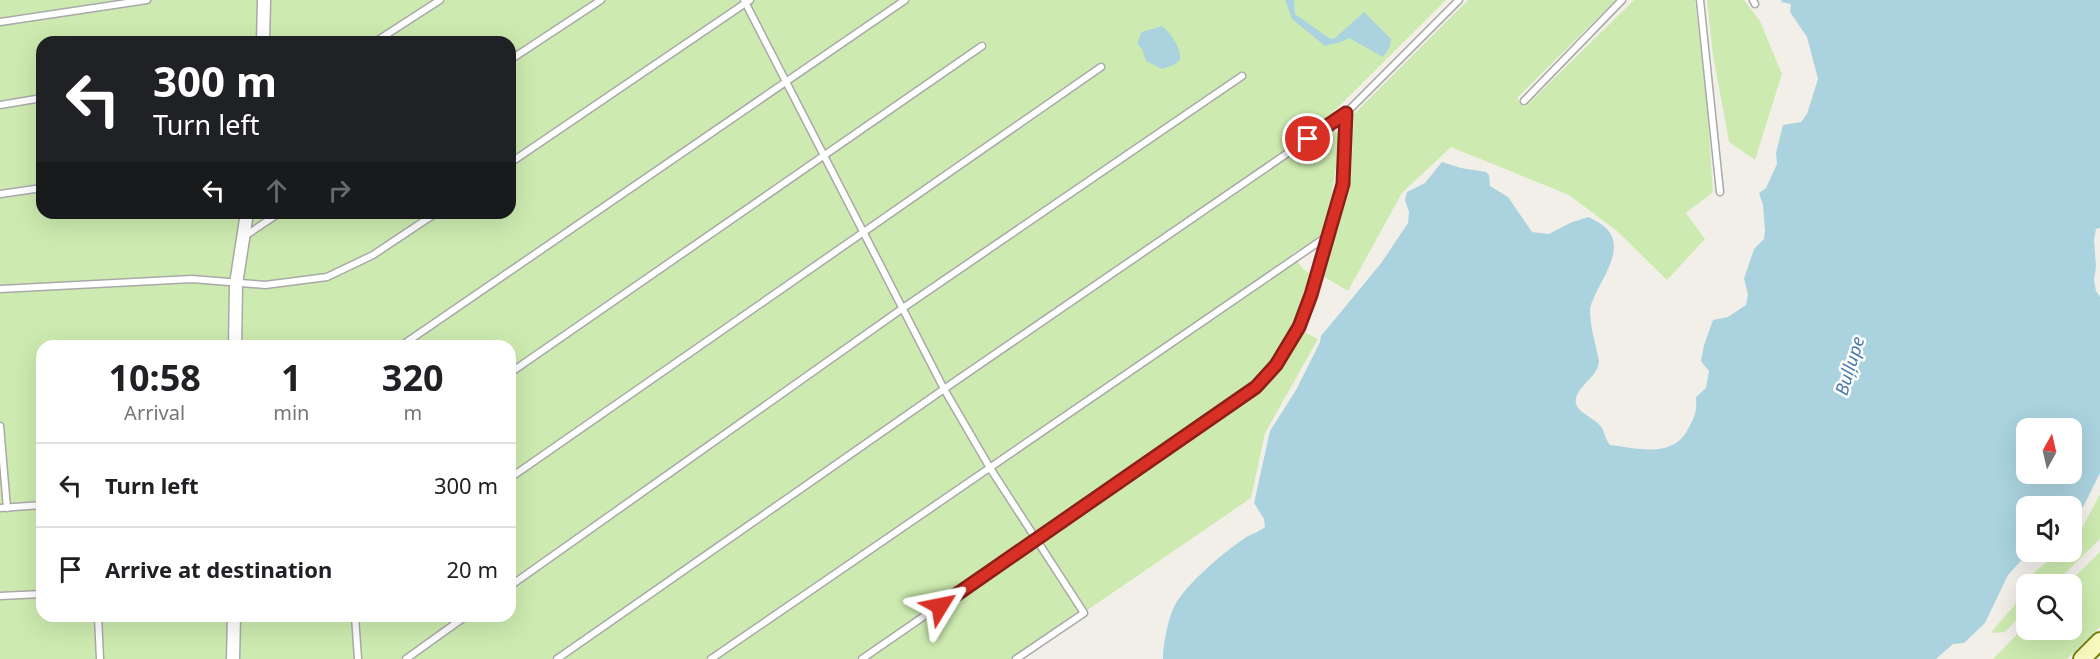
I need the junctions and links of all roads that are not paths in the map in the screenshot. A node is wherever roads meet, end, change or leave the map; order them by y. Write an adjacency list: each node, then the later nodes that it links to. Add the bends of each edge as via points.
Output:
1 (147, 0): 10 (lane)
2 (264, 0): 11 (street)
3 (440, 0): 12 (lane)
4 (601, 0): 14 (lane)
5 (905, 0): 17 (lane)
6 (1459, 0): 21 (lane)
7 (1622, 0): 19 (lane)
8 (1700, 0): 25 (lane)
9 (746, 1): 17 (lane); 23 (lane)
10 (0, 22)
11 (264, 36)
12 (384, 36)
13 (982, 46): 22 (lane)
14 (516, 56)
15 (1101, 67): 30 (lane)
16 (1242, 76): 35 (lane)
17 (787, 81): 22 (lane); 37 (lane)
18 (36, 99): 20 (lane)
19 (1524, 101)
20 (0, 105)
21 (1346, 113): 31 (lane, via 1343,184); 39 (lane)
22 (824, 154): 30 (lane); 38 (lane)
23 (516, 158)
24 (36, 189): 26 (lane)
25 (1720, 192)
26 (0, 194)
27 (246, 219): 32 (street)
28 (270, 219): 32 (lane)
29 (427, 219): 33 (lane, via 373,255 327,277 265,285)
30 (864, 231): 35 (lane); 42 (lane)
31 (1326, 237): 41 (lane); 45 (lane, via 1299,327 1276,365 1256,387)
32 (242, 238): 33 (street)
33 (236, 284): 34 (lane, via 192,279); 36 (street)
34 (0, 289)
35 (903, 308): 39 (lane); 46 (lane)
36 (235, 340)
37 (409, 340)
38 (516, 369)
39 (944, 389): 41 (lane); 58 (lane)
40 (0, 426): 44 (lane)
41 (990, 468): 45 (lane); 59 (lane)
42 (516, 474)
43 (36, 505): 44 (lane)
44 (4, 508)
45 (1037, 539): 60 (lane); 61 (lane, via 1084,613)
46 (516, 582)
47 (36, 594): 48 (lane)
48 (0, 596)
49 (98, 622): 54 (lane)
50 (234, 622): 55 (street)
51 (355, 622): 56 (lane)
52 (458, 622): 57 (lane)
53 (2100, 641): 62 (main road)
54 (100, 659)
55 (233, 659)
56 (358, 659)
57 (406, 659)
58 (557, 659)
59 (711, 659)
60 (862, 659)
61 (1016, 659)
62 (2082, 659)

